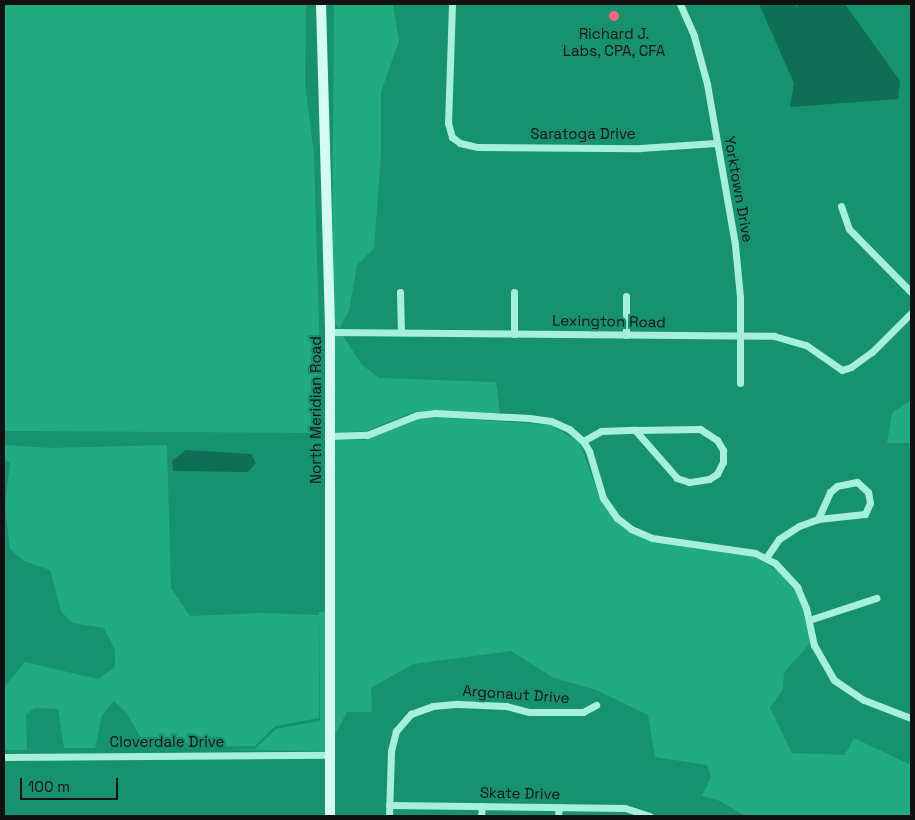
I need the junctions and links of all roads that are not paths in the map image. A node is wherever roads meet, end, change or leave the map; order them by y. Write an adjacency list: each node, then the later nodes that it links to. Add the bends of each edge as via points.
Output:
1 (321, 4): 11 (main road, North Meridian Road)
2 (452, 4): 4 (street, Saratoga Drive, via 448,123 452,137 460,143 478,147 640,148)
3 (680, 4): 4 (street, Yorktown Drive, via 703,68)
4 (716, 143): 15 (street, Yorktown Drive, via 737,260)
5 (841, 206): 8 (street, via 849,230)
6 (400, 292): 12 (street)
7 (514, 292): 13 (street)
8 (911, 292)
9 (626, 296): 14 (street)
10 (911, 313): 15 (street, Lexington Road, via 872,352 842,370 798,342 774,336)
11 (330, 332): 12 (street, Lexington Road); 18 (main road, North Meridian Road)
12 (401, 332): 13 (street, Lexington Road)
13 (514, 334): 14 (street, Lexington Road)
14 (626, 335): 15 (street, Lexington Road)
15 (741, 336): 16 (street, Yorktown Drive)
16 (740, 383)
17 (635, 430): 17 (street, via 700,429 711,433 723,450 720,470 702,481 677,478); 19 (street, via 601,431)
18 (332, 436): 19 (street, via 367,435 417,415 435,413 551,421); 26 (main road, North Meridian Road)
19 (583, 440): 21 (street, via 603,498 617,518 632,530 652,538 755,553)
20 (818, 519): 20 (street, via 865,514 870,503 868,492 857,482 837,486 830,492); 21 (street, via 790,530 772,546)
21 (766, 558): 23 (street, via 783,570 798,588)
22 (876, 598): 23 (street)
23 (809, 620): 25 (street, via 819,657 834,680 864,700)
24 (596, 705): 28 (street, Argonaut Drive, via 583,712 529,712 506,706 458,704 433,706 411,714 396,731 391,751)
25 (911, 718)
26 (330, 755): 27 (street, Cloverdale Drive); 31 (main road, North Meridian Road)
27 (4, 757)
28 (389, 805): 29 (street, Skate Drive); 32 (street, Argonaut Drive)
29 (482, 806): 30 (street, Skate Drive); 33 (street)
30 (559, 807): 34 (street); 35 (street, Skate Drive, via 625,808)
31 (330, 816)
32 (389, 816)
33 (482, 816)
34 (558, 816)
35 (650, 816)

